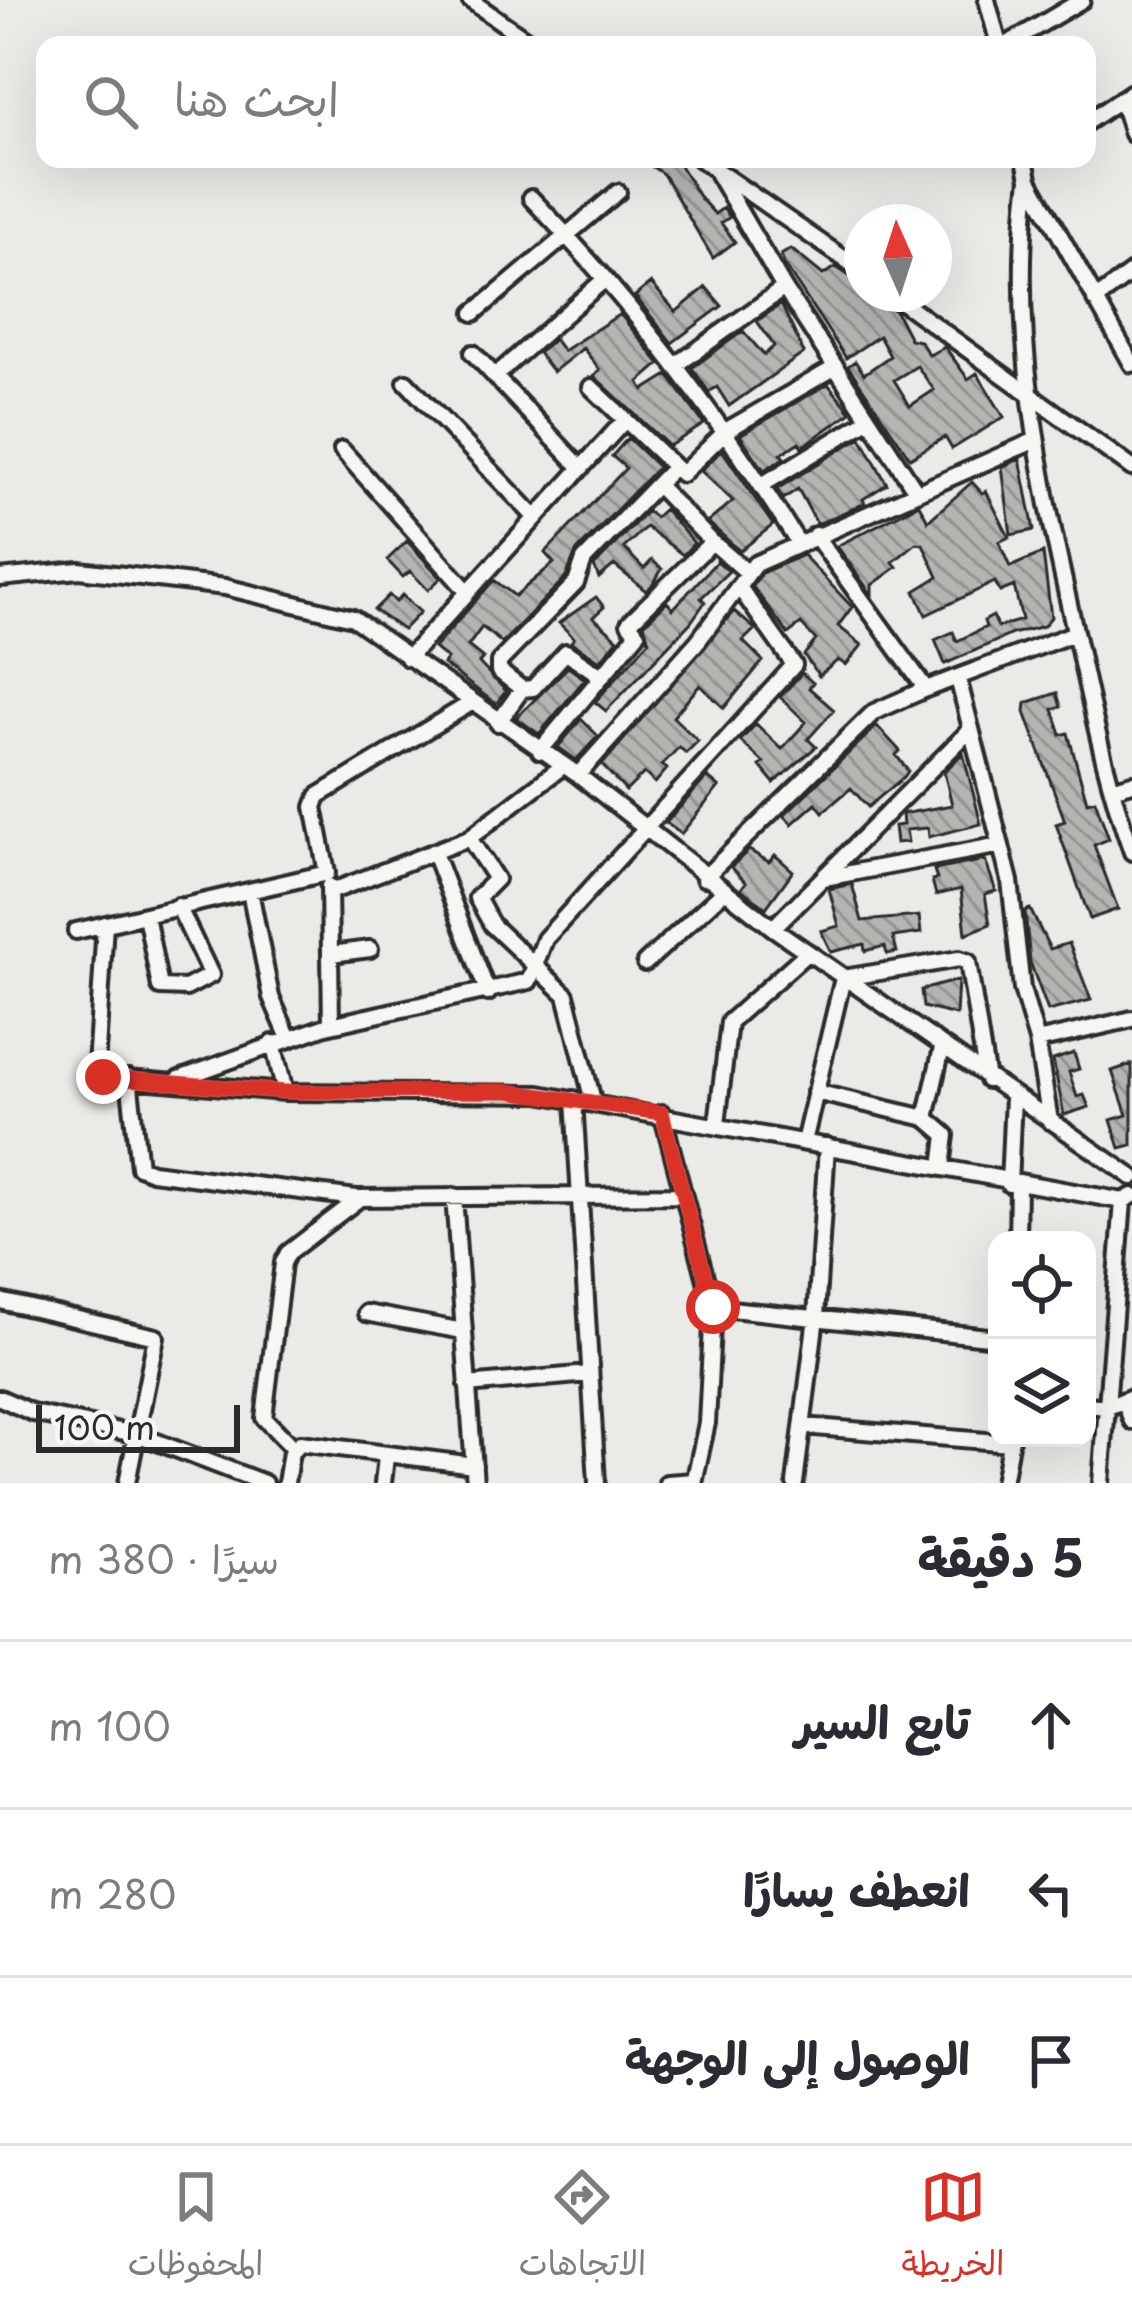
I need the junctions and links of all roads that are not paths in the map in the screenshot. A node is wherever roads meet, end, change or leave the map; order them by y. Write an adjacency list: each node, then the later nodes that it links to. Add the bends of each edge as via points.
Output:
1 (470, 0): 4 (street)
2 (987, 0): 5 (street)
3 (1082, 0): 6 (street)
4 (521, 36)
5 (999, 36)
6 (1018, 36)
7 (1126, 96): 8 (street); 9 (street)
8 (1096, 116)
9 (1132, 134)
10 (712, 168): 12 (street)
11 (1028, 168): 13 (street)
12 (716, 171): 17 (street); 20 (street)
13 (1029, 179): 21 (street); 31 (street, via 1021,308)
14 (618, 192): 16 (street)
15 (531, 198): 16 (street)
16 (568, 237): 19 (street); 23 (street)
17 (844, 260)
18 (1132, 272): 21 (street)
19 (605, 279): 26 (street); 28 (street)
20 (784, 288): 26 (street); 27 (street)
21 (1095, 300): 25 (street)
22 (916, 312): 31 (street)
23 (474, 314)
24 (473, 353): 28 (street)
25 (1132, 364)
26 (675, 366): 34 (street)
27 (836, 367): 33 (street); 34 (street)
28 (495, 376): 37 (street)
29 (406, 382): 43 (street)
30 (591, 387): 32 (street)
31 (1028, 393): 35 (street); 38 (street)
32 (626, 420): 37 (street); 39 (street)
33 (868, 420): 41 (street); 42 (street)
34 (727, 430): 39 (street, via 685,474); 41 (street)
35 (1036, 440): 42 (street); 51 (street)
36 (342, 449): 50 (street)
37 (581, 468): 43 (street)
38 (1132, 468)
39 (672, 470): 40 (street)
40 (657, 484): 46 (street); 55 (street, via 499,662)
41 (762, 485): 45 (street)
42 (916, 491): 44 (street)
43 (536, 518): 50 (street)
44 (815, 536): 45 (street); 56 (street)
45 (797, 541): 47 (street)
46 (712, 542): 47 (street); 53 (street, via 629,623 638,634)
47 (747, 572): 49 (street)
48 (0, 578): 52 (street, via 79,570 225,586 353,618)
49 (739, 587): 62 (street); 65 (street, via 794,665)
50 (468, 592): 52 (street)
51 (1075, 633): 54 (street); 64 (street)
52 (408, 658): 57 (street)
53 (601, 676): 55 (street, via 562,652 533,688); 60 (street)
54 (958, 678): 56 (street); 59 (street)
55 (522, 689): 58 (street)
56 (926, 689): 71 (street, via 874,712)
57 (471, 703): 58 (street); 70 (street, via 318,796)
58 (498, 723): 60 (street)
59 (971, 729): 67 (street); 72 (street)
60 (540, 751): 61 (street)
61 (563, 766): 62 (street); 66 (street)
62 (578, 775): 65 (street)
63 (1132, 783): 64 (street)
64 (1112, 789): 68 (street)
65 (643, 830): 71 (street); 85 (street, via 540,945)
66 (469, 838): 69 (street); 85 (street, via 497,883 478,901)
67 (1001, 845): 72 (street); 91 (street)
68 (1132, 852)
69 (434, 853): 75 (street); 87 (street)
70 (327, 873): 73 (street); 75 (street)
71 (704, 878): 74 (street)
72 (824, 878): 79 (street)
73 (250, 891): 76 (street); 90 (street)
74 (724, 891): 79 (street); 84 (street)
75 (330, 892): 83 (street)
76 (178, 906): 77 (street); 77 (street, via 211,975 186,988 160,987)
77 (146, 915): 78 (street)
78 (105, 924): 80 (street); 93 (street, via 96,1066 103,1077)
79 (773, 928): 82 (street)
80 (76, 931)
81 (370, 949): 83 (street)
82 (808, 952): 86 (street); 104 (street, via 729,1022)
83 (331, 954): 89 (street)
84 (645, 962)
85 (537, 965): 87 (street, via 529,981); 100 (street, via 566,995)
86 (843, 978): 92 (street); 94 (street, via 968,962); 97 (street)
87 (488, 993): 89 (street)
88 (1132, 1019): 91 (street)
89 (332, 1024): 90 (street)
90 (280, 1040): 95 (street); 96 (street)
91 (1037, 1041): 103 (street)
92 (942, 1048): 94 (street); 102 (street)
93 (129, 1078): 95 (street); 112 (street, via 134,1154 144,1170)
94 (988, 1080): 98 (street)
95 (175, 1081): 96 (street)
96 (285, 1092): 99 (street, via 507,1091)
97 (815, 1092): 102 (street); 105 (street)
98 (1013, 1097): 103 (street); 109 (street)
99 (574, 1099): 100 (street); 113 (street)
100 (593, 1100): 101 (street)
101 (662, 1113): 104 (street); 110 (street)
102 (926, 1118): 107 (street, via 946,1135)
103 (1050, 1121): 108 (street)
104 (717, 1124): 105 (street)
105 (804, 1142): 106 (street)
106 (827, 1146): 107 (street); 120 (street)
107 (942, 1168): 109 (street)
108 (1132, 1178)
109 (1014, 1185): 114 (street); 115 (street)
110 (680, 1195): 113 (street); 118 (street)
111 (454, 1196): 112 (street); 113 (street); 121 (street)
112 (360, 1198): 134 (street, via 283,1263 264,1418)
113 (577, 1198): 123 (street)
114 (1128, 1198): 117 (street)
115 (1017, 1231)
116 (0, 1301): 131 (street, via 156,1337)
117 (1124, 1301): 128 (street)
118 (713, 1307): 120 (street); 137 (street, via 707,1423)
119 (366, 1313): 121 (street)
120 (816, 1317): 122 (street); 130 (street)
121 (463, 1331): 124 (street)
122 (988, 1337)
123 (589, 1374): 124 (street); 143 (street)
124 (467, 1385): 136 (street)
125 (0, 1398): 131 (street, via 33,1413)
126 (1128, 1399): 128 (street); 129 (street)
127 (1096, 1406): 128 (street)
128 (1108, 1407): 147 (street)
129 (1132, 1421)
130 (803, 1426): 132 (street); 145 (street)
131 (140, 1435): 138 (street); 139 (street)
132 (988, 1439)
133 (1010, 1447): 146 (street)
134 (293, 1448): 135 (street, via 305,1443); 140 (street)
135 (386, 1456): 136 (street); 141 (street)
136 (474, 1466): 142 (street)
137 (694, 1482): 144 (street)
138 (127, 1483)
139 (264, 1483)
140 (286, 1483)
141 (383, 1483)
142 (475, 1483)
143 (597, 1483)
144 (667, 1483)
145 (795, 1483)
146 (1003, 1483)
147 (1101, 1483)

